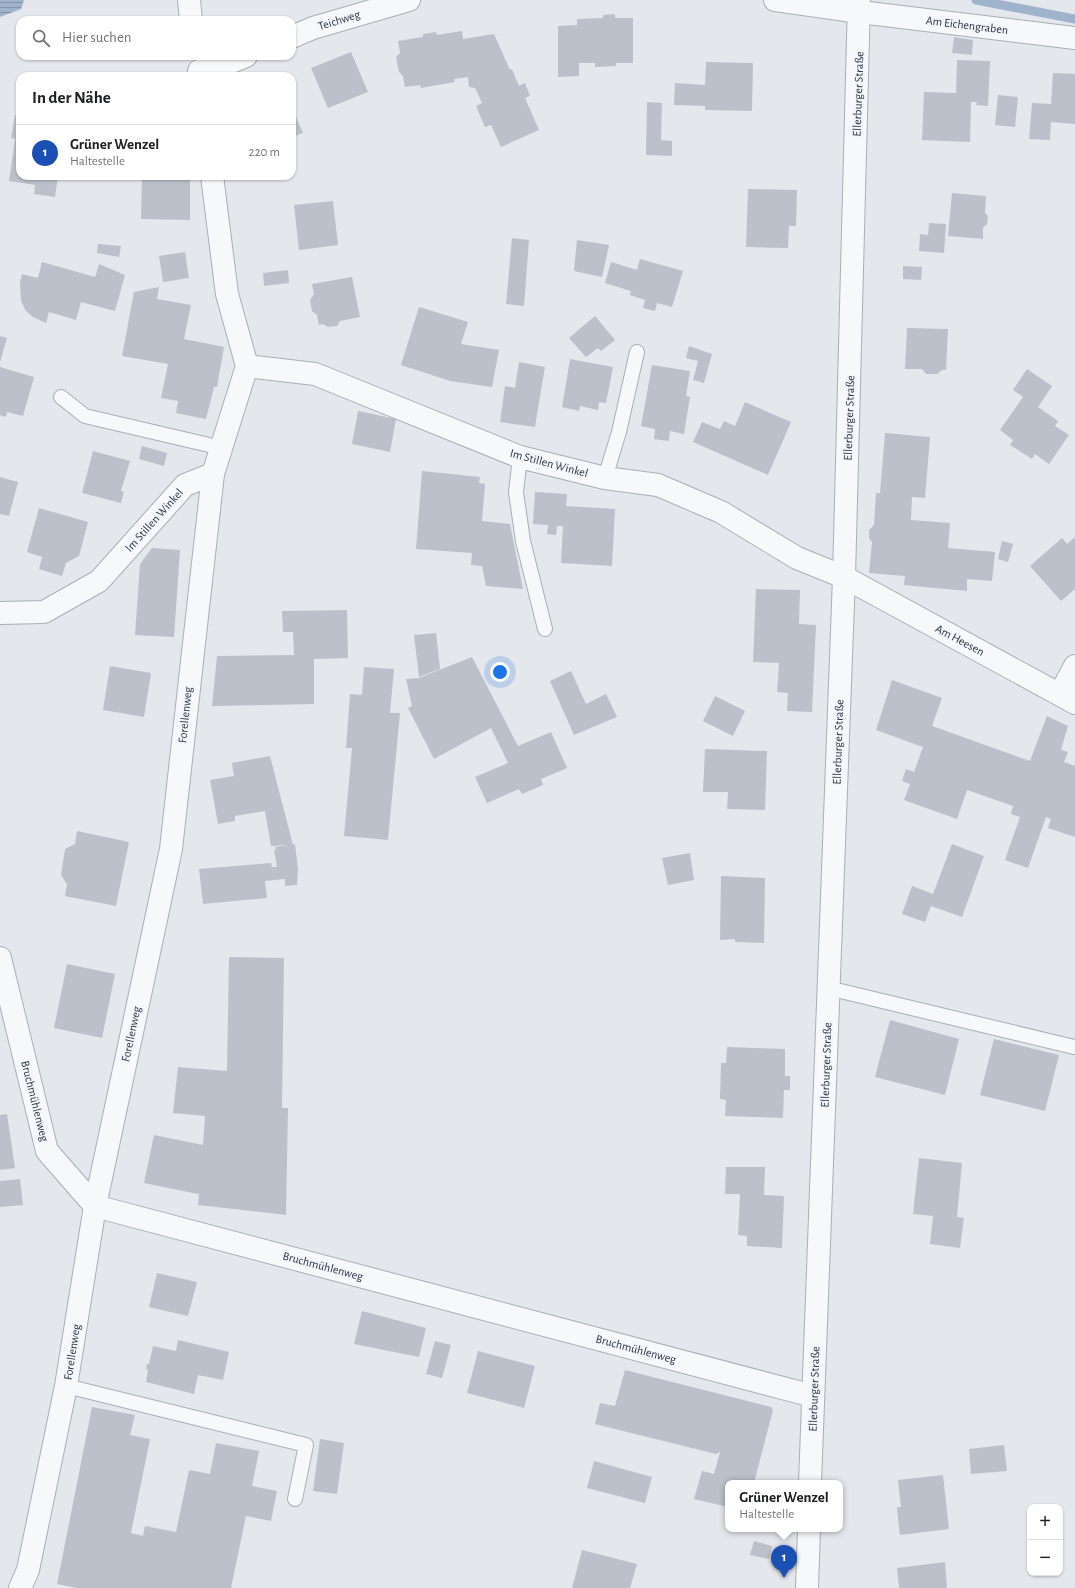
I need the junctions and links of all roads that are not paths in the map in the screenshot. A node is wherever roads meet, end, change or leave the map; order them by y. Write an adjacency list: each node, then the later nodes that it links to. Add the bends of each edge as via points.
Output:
1 (189, 0): 5 (street)
2 (409, 0): 6 (street, Teichweg)
3 (775, 0): 4 (street)
4 (860, 6): 7 (street, Am Eichengraben); 18 (street, Ellerburger Straße)
5 (191, 16)
6 (296, 35)
7 (1075, 38)
8 (236, 60): 9 (street)
9 (198, 68)
10 (213, 180): 12 (street, via 227,294)
11 (637, 352): 17 (lane, via 620,432)
12 (247, 366): 14 (street); 15 (street, Im Stillen Winkel, via 315,374)
13 (61, 397): 14 (lane, via 85,416)
14 (222, 448): 16 (street)
15 (520, 457): 17 (street, Im Stillen Winkel); 20 (lane, via 516,492 523,541)
16 (212, 474): 19 (street, Im Stillen Winkel, via 185,485 99,581 44,612); 26 (street, Forellenweg, via 171,849)
17 (605, 478): 18 (street, Im Stillen Winkel, via 658,485 721,512 797,558)
18 (844, 577): 22 (street, Am Heesen); 24 (street, Ellerburger Straße)
19 (0, 613)
20 (545, 629)
21 (1075, 666): 22 (street)
22 (1068, 698)
23 (0, 958): 26 (street, Bruchmühlenweg, via 47,1150)
24 (828, 988): 25 (lane); 28 (street, Ellerburger Straße)
25 (1074, 1047)
26 (95, 1206): 27 (street, Forellenweg); 28 (street, Bruchmühlenweg)
27 (66, 1386): 30 (lane, via 306,1445); 32 (street, Forellenweg, via 28,1570)
28 (813, 1396): 29 (street, Ellerburger Straße)
29 (810, 1480)
30 (295, 1498)
31 (809, 1532): 33 (street)
32 (20, 1588)
33 (807, 1588)

